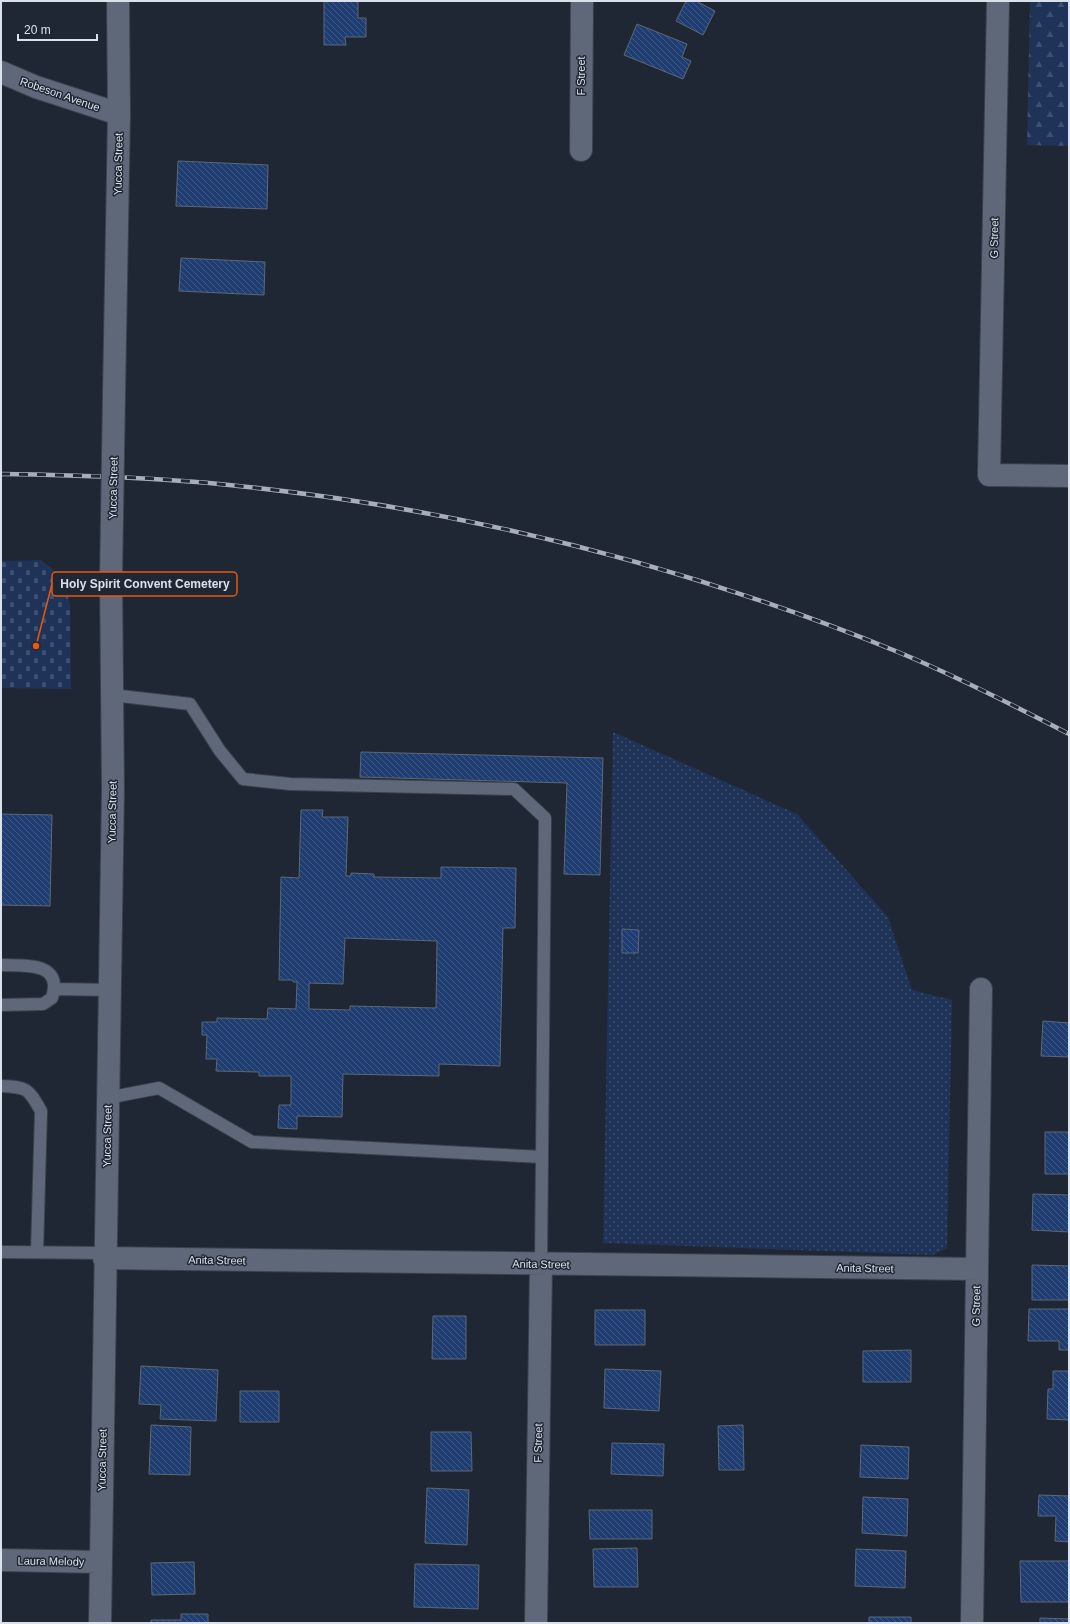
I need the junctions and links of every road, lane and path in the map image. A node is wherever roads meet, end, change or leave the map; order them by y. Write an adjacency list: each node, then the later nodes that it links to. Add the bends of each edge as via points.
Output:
1 (118, 1): 5 (street, Yucca Street)
2 (582, 1): 6 (street, F Street)
3 (998, 1): 7 (street, G Street, via 989,474)
4 (1, 72): 5 (street, Robeson Avenue, via 36,87)
5 (119, 114): 8 (street, Yucca Street, bridge, via 111,578)
6 (581, 150)
7 (1069, 476)
8 (112, 695): 12 (street, Yucca Street); 16 (lane, via 190,704 220,751 244,779 290,784 514,790 545,818)
9 (1, 965): 10 (lane, via 44,968 51,976)
10 (55, 989): 12 (lane); 13 (lane, via 52,998 43,1004)
11 (981, 989): 21 (street, G Street)
12 (110, 990): 15 (street, Yucca Street)
13 (1, 1005)
14 (1, 1086): 18 (lane, via 21,1087 32,1095 41,1111)
15 (107, 1098): 16 (lane, via 159,1088 252,1142); 19 (street, Yucca Street)
16 (542, 1157): 20 (lane)
17 (1, 1252): 18 (lane)
18 (37, 1252): 19 (lane)
19 (104, 1255): 20 (street, Anita Street); 23 (street, Yucca Street)
20 (541, 1264): 21 (street, Anita Street); 25 (street, F Street)
21 (977, 1269): 26 (street, G Street)
22 (1, 1560): 23 (street, Laura Melody)
23 (100, 1562): 24 (street, Yucca Street)
24 (100, 1623)
25 (536, 1623)
26 (972, 1623)

